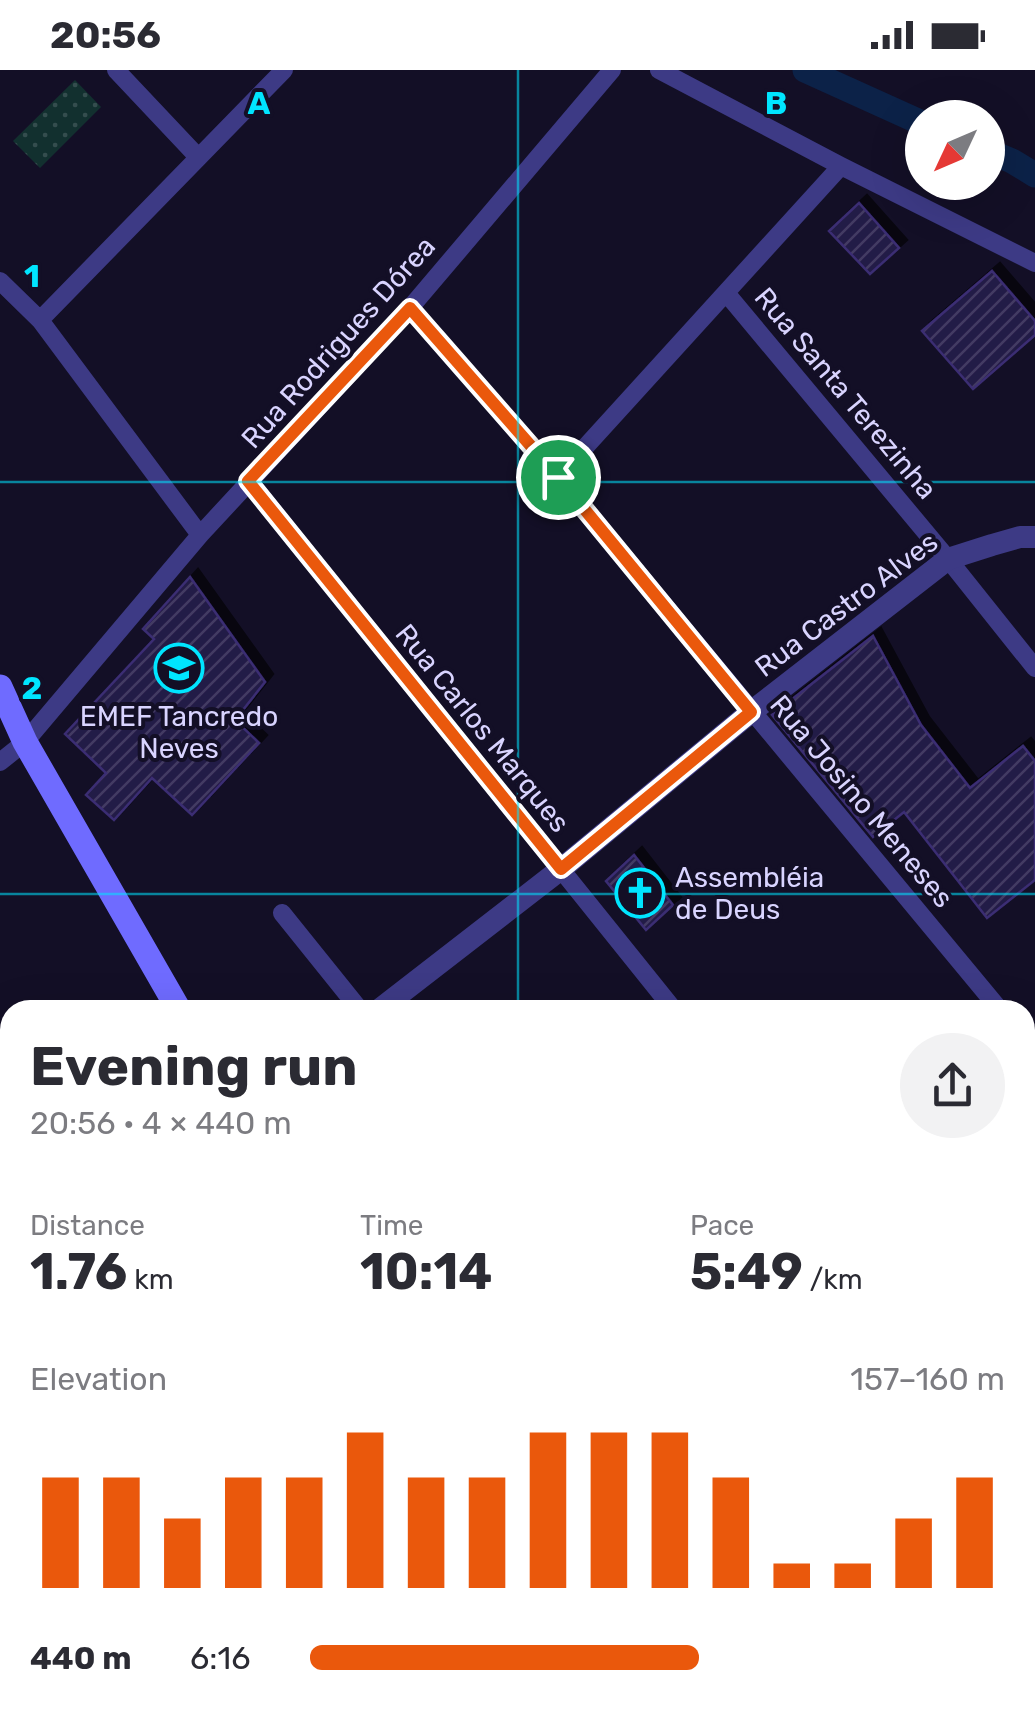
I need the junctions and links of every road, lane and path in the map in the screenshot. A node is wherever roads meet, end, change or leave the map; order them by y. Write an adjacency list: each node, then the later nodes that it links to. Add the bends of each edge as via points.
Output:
1 (116, 70): 5 (street)
2 (284, 70): 5 (street)
3 (612, 70): 10 (street, Rua Rodrigues Dórea)
4 (659, 70): 6 (street)
5 (198, 157): 11 (street)
6 (841, 166): 7 (street); 9 (street)
7 (1035, 263)
8 (0, 281): 11 (street)
9 (727, 294): 12 (street); 16 (street, Rua Santa Terezinha)
10 (410, 308): 12 (street, Rua Josino Meneses); 13 (street, Rua Rodrigues Dórea)
11 (40, 320): 14 (street)
12 (558, 477): 19 (street, Rua Josino Meneses)
13 (248, 481): 14 (street, Rua Rodrigues Dórea); 22 (street, Rua Carlos Marques)
14 (200, 535): 20 (street, Rua Rodrigues Dórea)
15 (1035, 537): 16 (street, Rua Castro Alves)
16 (948, 560): 17 (street, Rua Santa Terezinha); 19 (street, Rua Castro Alves)
17 (1035, 668)
18 (0, 687): 20 (main road)
19 (751, 712): 22 (street, Rua Castro Alves); 28 (street, Rua Josino Meneses)
20 (26, 742): 21 (street, Rua Rodrigues Dórea); 24 (main road)
21 (0, 762)
22 (561, 869): 26 (street, Rua Castro Alves); 27 (street, Rua Carlos Marques)
23 (282, 913): 25 (street)
24 (173, 1000)
25 (352, 1000)
26 (392, 1000)
27 (666, 1000)
28 (992, 1000)

